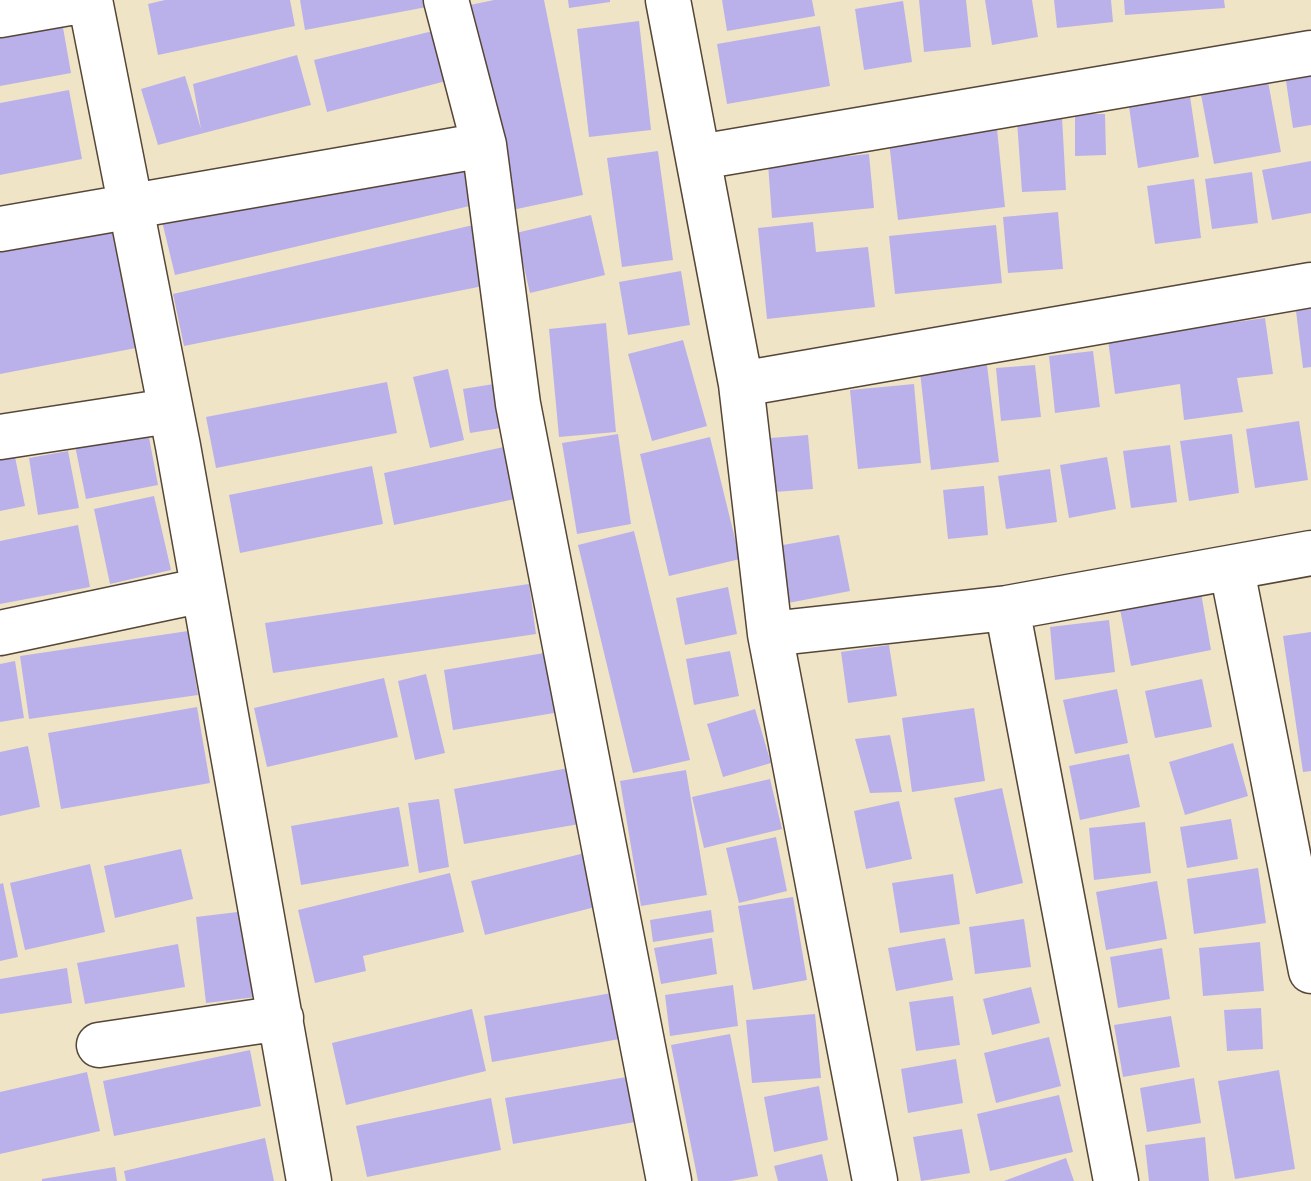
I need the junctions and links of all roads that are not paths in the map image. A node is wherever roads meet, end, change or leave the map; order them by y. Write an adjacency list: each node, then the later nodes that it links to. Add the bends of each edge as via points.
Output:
1 (88, 0): 4 (street); 8 (street)
2 (446, 0): 6 (street)
3 (668, 0): 7 (street)
4 (0, 15)
5 (1311, 53): 7 (street)
6 (484, 145): 8 (street); 24 (street, via 518,404)
7 (700, 157): 11 (street)
8 (129, 209): 9 (street); 12 (street)
9 (0, 229)
10 (1311, 285): 11 (street)
11 (741, 384): 19 (street)
12 (169, 411): 13 (street); 16 (street)
13 (0, 437)
14 (1311, 553): 15 (street)
15 (1232, 570): 17 (street); 20 (street)
16 (203, 590): 18 (street); 21 (street)
17 (1007, 608): 19 (street); 26 (street)
18 (0, 633)
19 (770, 634): 25 (street)
20 (1311, 971)
21 (281, 1018): 22 (street); 23 (street)
22 (99, 1045)
23 (309, 1181)
24 (669, 1181)
25 (875, 1181)
26 (1116, 1181)

